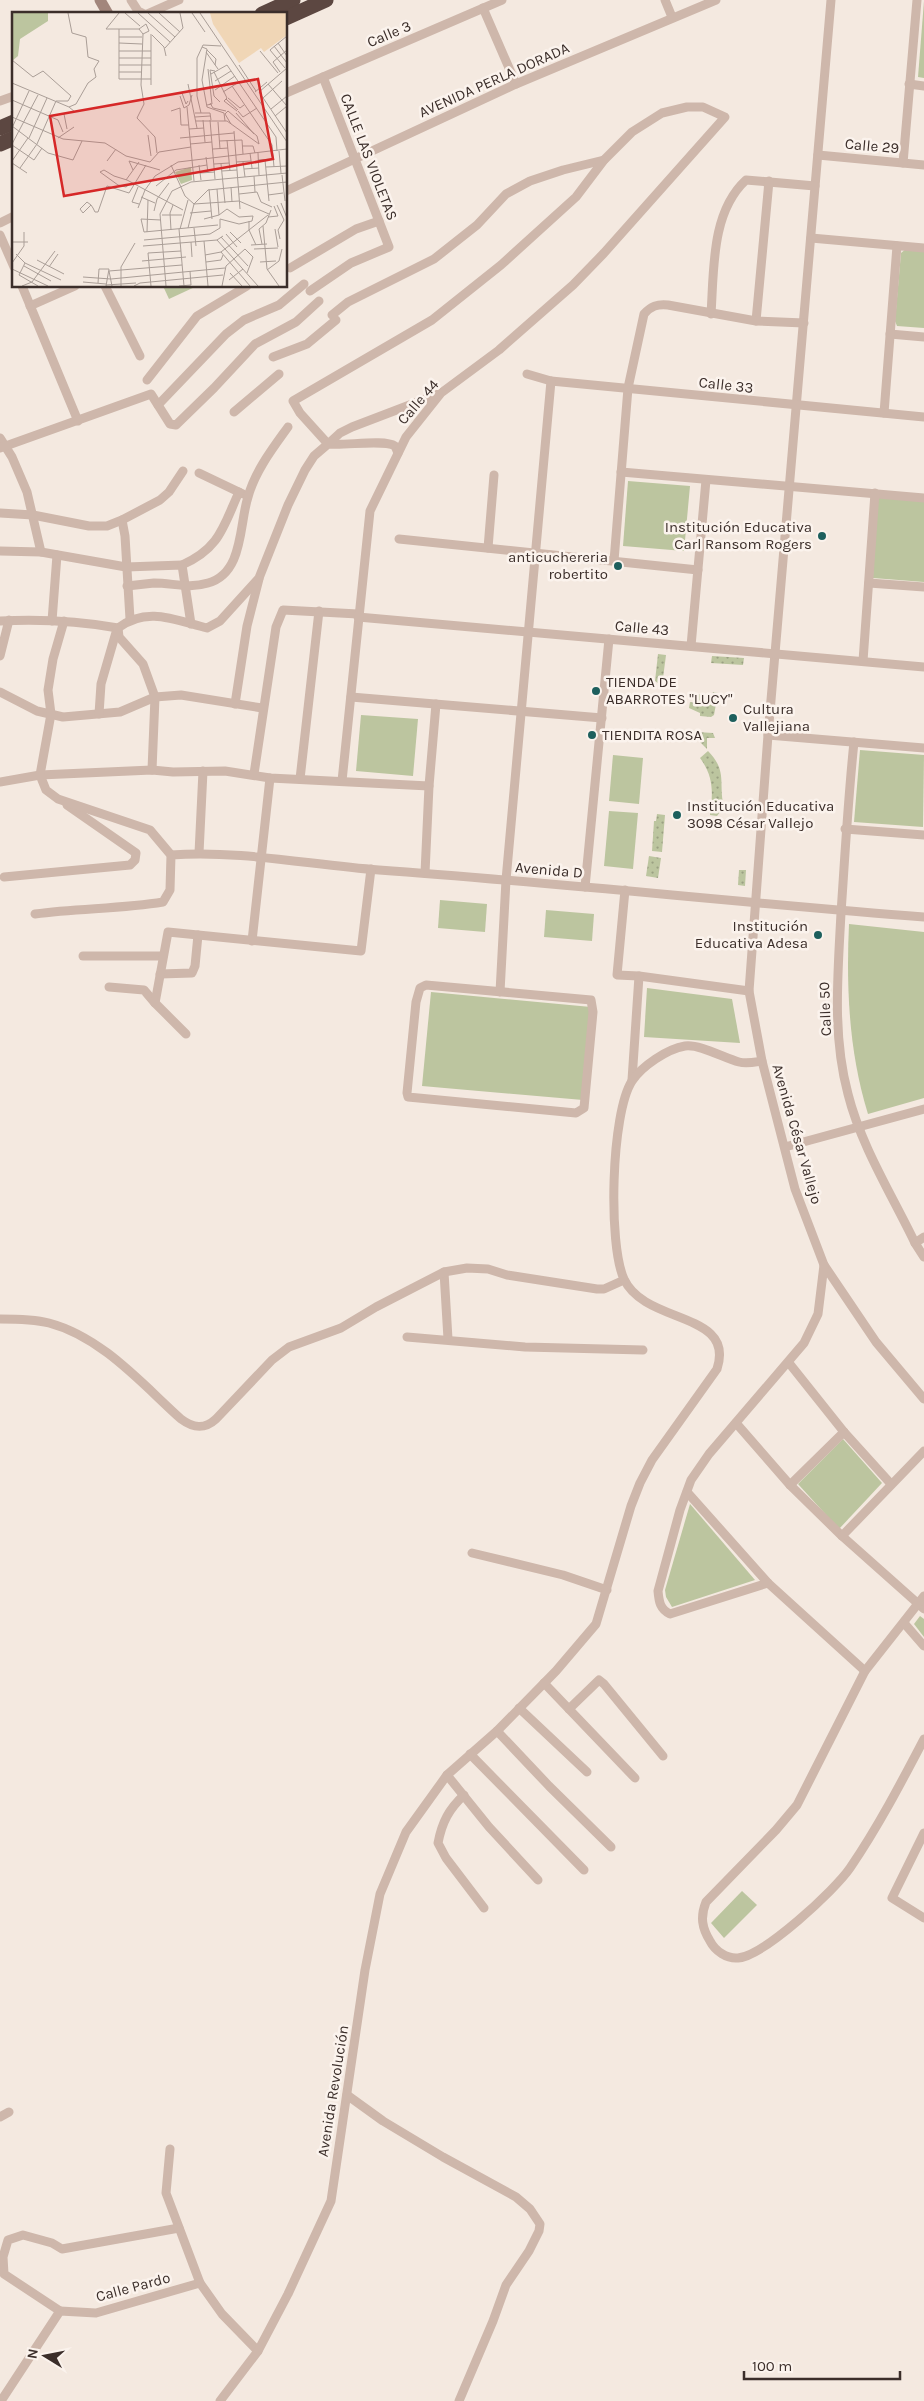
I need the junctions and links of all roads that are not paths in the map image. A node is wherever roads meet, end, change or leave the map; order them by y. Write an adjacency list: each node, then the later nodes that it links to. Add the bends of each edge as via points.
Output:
1 (100, 0): 12 (street)
2 (131, 0): 13 (street)
3 (179, 0): 14 (street)
4 (293, 0): 15 (highway)
5 (326, 0): 16 (highway)
6 (502, 0): 11 (street, Calle 3)
7 (664, 0): 17 (street)
8 (716, 0): 17 (street, AVENIDA PERLA DORADA)
9 (831, 0): 29 (street, Avenida César Vallejo)
10 (917, 0): 20 (street)
11 (483, 8): 18 (street, Calle 3); 19 (street)
12 (107, 12)
13 (141, 12)
14 (151, 12)
15 (266, 12)
16 (288, 17)
17 (672, 17): 19 (street, AVENIDA PERLA DORADA)
18 (323, 77): 22 (street, Calle 3); 30 (street, CALLE LAS VIOLETAS)
19 (516, 84): 30 (street, AVENIDA PERLA DORADA)
20 (910, 84): 21 (street); 32 (street)
21 (924, 86)
22 (288, 92)
23 (12, 97): 24 (street)
24 (0, 101)
25 (12, 123): 26 (highway)
26 (0, 128)
27 (12, 139): 28 (highway)
28 (0, 144)
29 (818, 155): 32 (street, Calle 29); 35 (street, Avenida César Vallejo)
30 (355, 158): 36 (street, AVENIDA PERLA DORADA); 38 (street, CALLE LAS VIOLETAS)
31 (604, 160): 58 (street, via 530,181 506,194 477,225 434,259 348,302 307,344); 64 (street, Calle 44, via 632,132 662,114 703,107 725,117 573,285 499,350); 73 (street, via 576,198 501,265 432,320 293,401)
32 (903, 163): 33 (street, Calle 29)
33 (924, 164)
34 (769, 181): 35 (street); 52 (street, via 746,180 728,203 715,258); 53 (street)
35 (815, 186): 41 (street, Avenida César Vallejo)
36 (288, 190)
37 (12, 217): 39 (street)
38 (379, 221): 45 (street, via 349,233); 65 (street, CALLE LAS VIOLETAS, via 389,247 351,263 279,305 244,320 226,334)
39 (0, 223)
40 (0, 235): 44 (street)
41 (811, 238): 42 (street); 54 (street, Avenida César Vallejo)
42 (897, 246): 43 (street); 55 (street)
43 (924, 248)
44 (12, 263)
45 (290, 268)
46 (23, 288): 51 (street)
47 (70, 288): 51 (street)
48 (106, 288): 57 (street)
49 (244, 288): 61 (street, via 197,316)
50 (319, 301): 65 (street, via 296,322 255,344 176,424 170,424)
51 (30, 306): 70 (street)
52 (711, 314): 53 (street); 63 (street, via 660,305 649,309 644,314)
53 (756, 321): 54 (street)
54 (804, 323): 66 (street, Avenida César Vallejo)
55 (890, 334): 56 (street); 68 (street)
56 (924, 337)
57 (140, 356)
58 (273, 357)
59 (279, 374): 67 (street)
60 (527, 374): 62 (street, Calle 33)
61 (147, 380)
62 (551, 381): 63 (street, Calle 33); 93 (street)
63 (628, 388): 66 (street, Calle 33); 77 (street)
64 (441, 393): 73 (street, via 352,427); 75 (street, Calle 44)
65 (158, 405): 70 (street, via 151,394)
66 (796, 406): 68 (street, Calle 33); 81 (street, Avenida César Vallejo)
67 (234, 412)
68 (884, 413): 69 (street, Calle 33)
69 (924, 417)
70 (78, 421): 74 (street)
71 (288, 427): 84 (street, via 267,456)
72 (0, 438): 74 (street)
73 (328, 444): 75 (street, via 383,442 395,446); 99 (street, via 314,456 305,470)
74 (2, 448): 87 (street, via 16,466)
75 (398, 452): 105 (street, Calle 44, via 370,511)
76 (183, 471): 88 (street, via 160,500)
77 (621, 472): 80 (street); 95 (street)
78 (198, 473): 82 (street)
79 (494, 475): 90 (street)
80 (706, 480): 81 (street); 98 (street)
81 (790, 487): 83 (street); 115 (street, Avenida César Vallejo)
82 (239, 492): 84 (street); 96 (street, via 216,543 200,557)
83 (875, 494): 85 (street); 100 (street)
84 (248, 496): 102 (street, via 242,534 232,562 209,583)
85 (924, 498)
86 (0, 513): 87 (street)
87 (34, 515): 88 (street, via 89,526 107,526); 92 (street)
88 (122, 520): 97 (street)
89 (399, 538): 90 (street)
90 (488, 548): 93 (street)
91 (0, 551): 92 (street)
92 (41, 552): 94 (street)
93 (536, 553): 95 (street); 112 (street)
94 (57, 555): 97 (street); 108 (street)
95 (614, 561): 98 (street)
96 (182, 565): 97 (street); 102 (street)
97 (126, 566): 101 (street)
98 (698, 570): 114 (street)
99 (259, 578): 110 (street, via 220,621 207,628); 122 (street, via 247,626)
100 (869, 583): 103 (street); 117 (street)
101 (128, 586): 102 (street, via 155,583); 106 (street)
102 (186, 587): 110 (street)
103 (924, 587)
104 (319, 611): 105 (street, Calle 43); 124 (street, Calle 43, via 283,610 276,627); 137 (street)
105 (358, 616): 112 (street, Calle 43); 121 (street, Calle 44)
106 (130, 619): 110 (street, via 158,616); 111 (street)
107 (5, 621): 108 (street); 116 (street)
108 (52, 621): 109 (street)
109 (64, 622): 111 (street); 126 (street, via 48,690)
110 (191, 624)
111 (118, 628): 120 (street, via 119,637 143,664); 127 (street, via 101,684)
112 (528, 632): 113 (street, Calle 43); 125 (street)
113 (609, 639): 114 (street, Calle 43); 128 (street)
114 (691, 646): 115 (street, Calle 43)
115 (775, 654): 117 (street, Calle 43); 129 (street, Avenida César Vallejo)
116 (0, 656)
117 (863, 662): 118 (street, Calle 43)
118 (924, 667)
119 (0, 692): 126 (street, via 37,711)
120 (155, 697): 122 (street, via 181,695); 127 (street, via 120,712); 132 (street)
121 (350, 697): 123 (street); 138 (street, Calle 44)
122 (235, 704): 124 (street)
123 (436, 704): 125 (street); 140 (street)
124 (262, 708): 134 (street)
125 (521, 711): 128 (street); 150 (street)
126 (51, 714): 127 (street, via 63,717); 135 (street)
127 (99, 714)
128 (602, 718): 151 (street)
129 (768, 735): 130 (street); 153 (street, Avenida César Vallejo)
130 (854, 742): 131 (street); 142 (street, Calle 50)
131 (924, 748)
132 (152, 770): 133 (street); 135 (street)
133 (203, 771): 134 (street); 144 (street)
134 (254, 774): 136 (street)
135 (40, 775): 139 (street); 141 (street, via 46,790)
136 (270, 778): 137 (street); 146 (street)
137 (300, 779): 138 (street)
138 (342, 781): 140 (street)
139 (0, 782)
140 (429, 786): 148 (street)
141 (58, 799): 145 (street, via 150,830); 149 (street, via 136,853 135,860 130,865)
142 (845, 829): 143 (street); 154 (street, Calle 50)
143 (924, 836)
144 (199, 853): 145 (street, Avenida D); 146 (street, Avenida D)
145 (171, 855): 155 (street, via 170,890 163,902)
146 (262, 858): 147 (street, Avenida D); 158 (street)
147 (371, 869): 148 (street, Avenida D); 158 (street, via 361,950)
148 (425, 873): 150 (street, Avenida D)
149 (4, 877)
150 (506, 880): 151 (street, Avenida D); 165 (street)
151 (586, 887): 152 (street, Avenida D)
152 (625, 890): 153 (street, Avenida D); 162 (street, via 617,975)
153 (757, 902): 154 (street, Avenida D); 164 (street, Avenida César Vallejo)
154 (841, 911): 156 (street, Avenida D); 171 (street, Calle 50, via 836,987 841,1062)
155 (35, 914)
156 (924, 917)
157 (198, 935): 158 (street); 160 (street, via 168,932); 161 (street, via 192,973)
158 (252, 941)
159 (83, 956): 160 (street)
160 (164, 956): 161 (street)
161 (160, 974): 166 (street)
162 (639, 976): 164 (street); 169 (street)
163 (109, 987): 166 (street, via 144,990)
164 (749, 991): 168 (street, Avenida César Vallejo)
165 (500, 992): 165 (street, via 590,1000 593,1012 584,1108 580,1111 407,1095 420,988 426,985)
166 (154, 1003): 167 (street)
167 (186, 1034)
168 (762, 1061): 169 (street, via 740,1062 686,1046 663,1056); 172 (street, Avenida César Vallejo)
169 (632, 1080): 178 (street, via 626,1092 620,1126 613,1198 615,1236)
170 (924, 1110): 171 (street)
171 (859, 1127): 172 (street); 174 (street, Calle 50)
172 (785, 1147): 176 (street, Avenida César Vallejo, via 795,1189)
173 (924, 1237): 174 (street)
174 (915, 1243): 175 (street, Calle 50)
175 (924, 1257)
176 (824, 1265): 183 (street, via 816,1322); 184 (street, Avenida César Vallejo, via 876,1342)
177 (444, 1272): 178 (street, via 488,1269 597,1290); 179 (street, via 340,1328 290,1348 264,1368 216,1419 202,1427 189,1425 123,1366 67,1330 38,1321); 181 (street)
178 (624, 1280): 194 (street, Avenida Revolución, via 642,1301 704,1328 718,1342 721,1358 717,1369 652,1460 640,1483)
179 (0, 1318)
180 (407, 1336): 181 (street)
181 (448, 1339): 182 (street, via 525,1347)
182 (643, 1350)
183 (790, 1363): 185 (street); 186 (street)
184 (924, 1398)
185 (736, 1423): 189 (street); 190 (street, via 697,1471)
186 (844, 1432): 188 (street); 189 (street)
187 (924, 1451): 188 (street)
188 (891, 1484): 191 (street)
189 (790, 1485): 191 (street)
190 (687, 1492): 193 (street); 193 (street, via 658,1591 658,1602 663,1611 670,1614 682,1611)
191 (842, 1536): 196 (street)
192 (472, 1553): 194 (street, via 563,1575)
193 (768, 1583): 199 (street)
194 (607, 1590): 200 (street, Avenida Revolución, via 596,1624)
195 (924, 1596): 196 (street)
196 (921, 1607): 197 (street)
197 (904, 1623): 198 (street); 199 (street)
198 (924, 1646)
199 (865, 1671): 204 (street, via 797,1805 706,1902 703,1926 712,1945 730,1957 744,1956 780,1934 812,1908 849,1870)
200 (544, 1683): 201 (street, Avenida Revolución); 202 (street)
201 (519, 1708): 203 (street, Avenida Revolución); 207 (street)
202 (569, 1709): 206 (street, via 598,1680); 209 (street)
203 (497, 1731): 205 (street, Avenida Revolución); 212 (street)
204 (924, 1739)
205 (470, 1754): 208 (street, Avenida Revolución); 213 (street)
206 (663, 1756)
207 (587, 1772)
208 (447, 1775): 210 (street); 217 (street, Avenida Revolución, via 406,1832 380,1894 365,1970)
209 (635, 1778)
210 (464, 1795): 214 (street); 215 (street, via 445,1817 438,1843)
211 (924, 1833): 216 (street, via 892,1898)
212 (612, 1847)
213 (584, 1870)
214 (538, 1880)
215 (484, 1908)
216 (924, 1918)
217 (347, 2096): 224 (street, Avenida Revolución, via 331,2201); 227 (street, via 442,2158 516,2197 540,2224 540,2231 529,2251 506,2285)
218 (9, 2112): 219 (street)
219 (0, 2118)
220 (170, 2149): 221 (street, via 166,2193)
221 (179, 2228): 222 (street); 223 (street, via 62,2249 23,2235 8,2240 3,2257 4,2274)
222 (200, 2283): 223 (street, Calle Pardo, via 96,2313); 224 (street, via 222,2314)
223 (60, 2310): 225 (street)
224 (258, 2350): 226 (street, Avenida Revolución)
225 (1, 2401)
226 (220, 2401)
227 (459, 2401)

